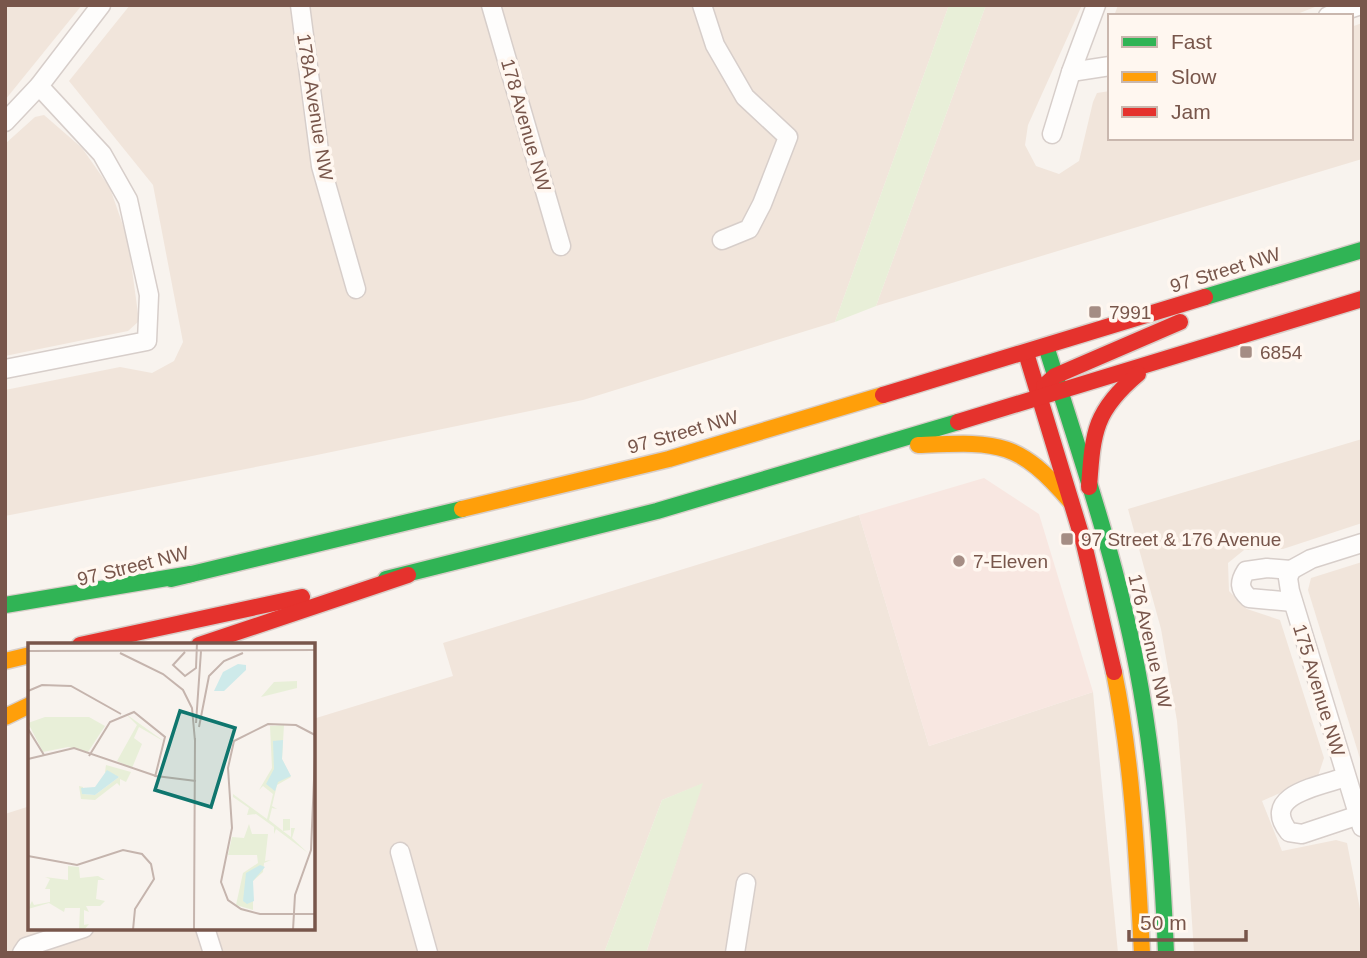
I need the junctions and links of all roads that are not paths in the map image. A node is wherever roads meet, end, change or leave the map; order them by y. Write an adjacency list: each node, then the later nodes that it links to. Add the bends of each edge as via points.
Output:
1 (101, 5): 10 (street)
2 (300, 5): 17 (street, 178A Avenue NW, via 321,166)
3 (491, 5): 14 (street, 178 Avenue NW)
4 (702, 5): 13 (street, via 715,45 745,97 789,137 749,229)
5 (1096, 5): 9 (street)
6 (1361, 5): 7 (street)
7 (1334, 14)
8 (1108, 66): 9 (street)
9 (1071, 72): 12 (street)
10 (39, 86): 11 (street); 22 (street, via 103,154 128,200 149,295 147,341)
11 (5, 122)
12 (1052, 134)
13 (722, 240)
14 (561, 246)
15 (1362, 250): 16 (main road, 97 Street NW)
16 (1305, 268): 19 (main road, 97 Street NW); 23 (main road)
17 (356, 289)
18 (1362, 299): 21 (main road)
19 (1046, 346): 20 (main road, 97 Street NW); 23 (main road, 176 Avenue NW)
20 (1026, 353): 25 (main road); 31 (main road, 97 Street NW, via 669,459)
21 (1148, 366): 24 (main road); 27 (main road, via 1117,390 1098,418)
22 (5, 369)
23 (1055, 376): 24 (main road, 176 Avenue NW); 25 (main road)
24 (1060, 392): 25 (main road); 27 (main road, 176 Avenue NW)
25 (1040, 396): 26 (main road); 28 (main road)
26 (877, 446): 28 (main road, via 989,443 1010,448 1049,474); 32 (main road, via 657,511)
27 (1089, 487): 53 (main road, 176 Avenue NW, via 1128,627 1149,738)
28 (1071, 502): 52 (main road, via 1106,636 1125,737)
29 (1362, 543): 30 (street)
30 (1291, 570): 33 (street, 175 Avenue NW); 33 (street, 175 Avenue NW, via 1246,571 1241,586 1250,598)
31 (191, 574): 34 (main road); 35 (main road, 97 Street NW)
32 (408, 575): 36 (main road); 37 (main road)
33 (1293, 603): 42 (street, 175 Avenue NW)
34 (5, 605)
35 (5, 619)
36 (88, 643)
37 (205, 643)
38 (28, 655): 39 (main road)
39 (5, 661)
40 (28, 706): 41 (main road)
41 (5, 717)
42 (1346, 777): 43 (street, 175 Avenue NW); 43 (street, 175 Avenue NW, via 1283,803 1281,823 1289,832 1302,834)
43 (1360, 821)
44 (400, 852): 50 (street)
45 (746, 883): 51 (street)
46 (78, 930): 48 (street, via 26,947)
47 (206, 930): 49 (street)
48 (22, 953)
49 (213, 953)
50 (428, 953)
51 (735, 953)
52 (1142, 953)
53 (1166, 953)

